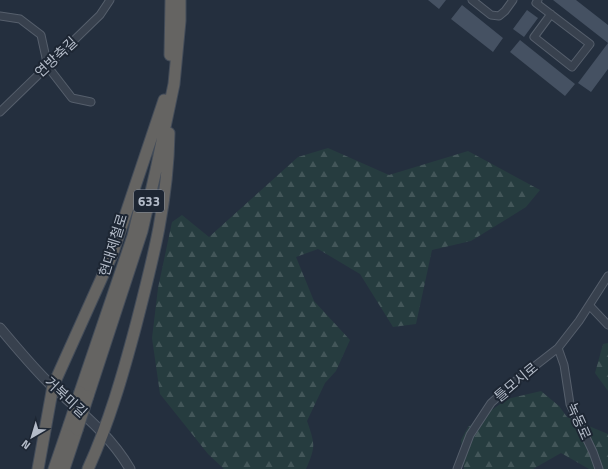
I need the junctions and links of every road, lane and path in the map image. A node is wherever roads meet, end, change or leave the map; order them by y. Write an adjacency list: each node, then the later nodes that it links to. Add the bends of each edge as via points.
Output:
1 (110, 0): 9 (street, 연방축길, via 100,15)
2 (171, 0): 10 (highway, 현대제철로 / 633)
3 (180, 0): 10 (highway, 현대제철로 / 633, via 178,51)
4 (472, 0): 5 (street, via 491,14 499,16)
5 (513, 0)
6 (536, 1): 7 (street)
7 (551, 14): 7 (street, via 590,44 572,67 534,37)
8 (0, 16): 9 (street, via 20,19 41,35)
9 (48, 67): 11 (street, via 72,98); 12 (street, 연방축길)
10 (167, 101): 18 (highway, via 112,255); 19 (highway, 현대제철로 / 633, bridge, via 142,231); 20 (highway, via 166,194 156,248)
11 (91, 102)
12 (0, 112)
13 (608, 276): 14 (street, 틀모시로)
14 (590, 306): 15 (street); 17 (street, 틀모시로)
15 (608, 325)
16 (0, 328): 18 (street, 거북미길)
17 (558, 348): 26 (street, 틀모시로, via 491,403 470,435); 27 (street, 녹동로, via 564,365 570,404)
18 (53, 386): 20 (street, 거북미길); 21 (highway)
19 (73, 427): 22 (highway, 현대제철로 / 633); 23 (highway, 현대제철로 / 633)
20 (104, 435): 24 (highway); 25 (street, 거북미길)
21 (38, 469)
22 (54, 469)
23 (64, 469)
24 (88, 469)
25 (130, 469)
26 (457, 469)
27 (599, 469)

